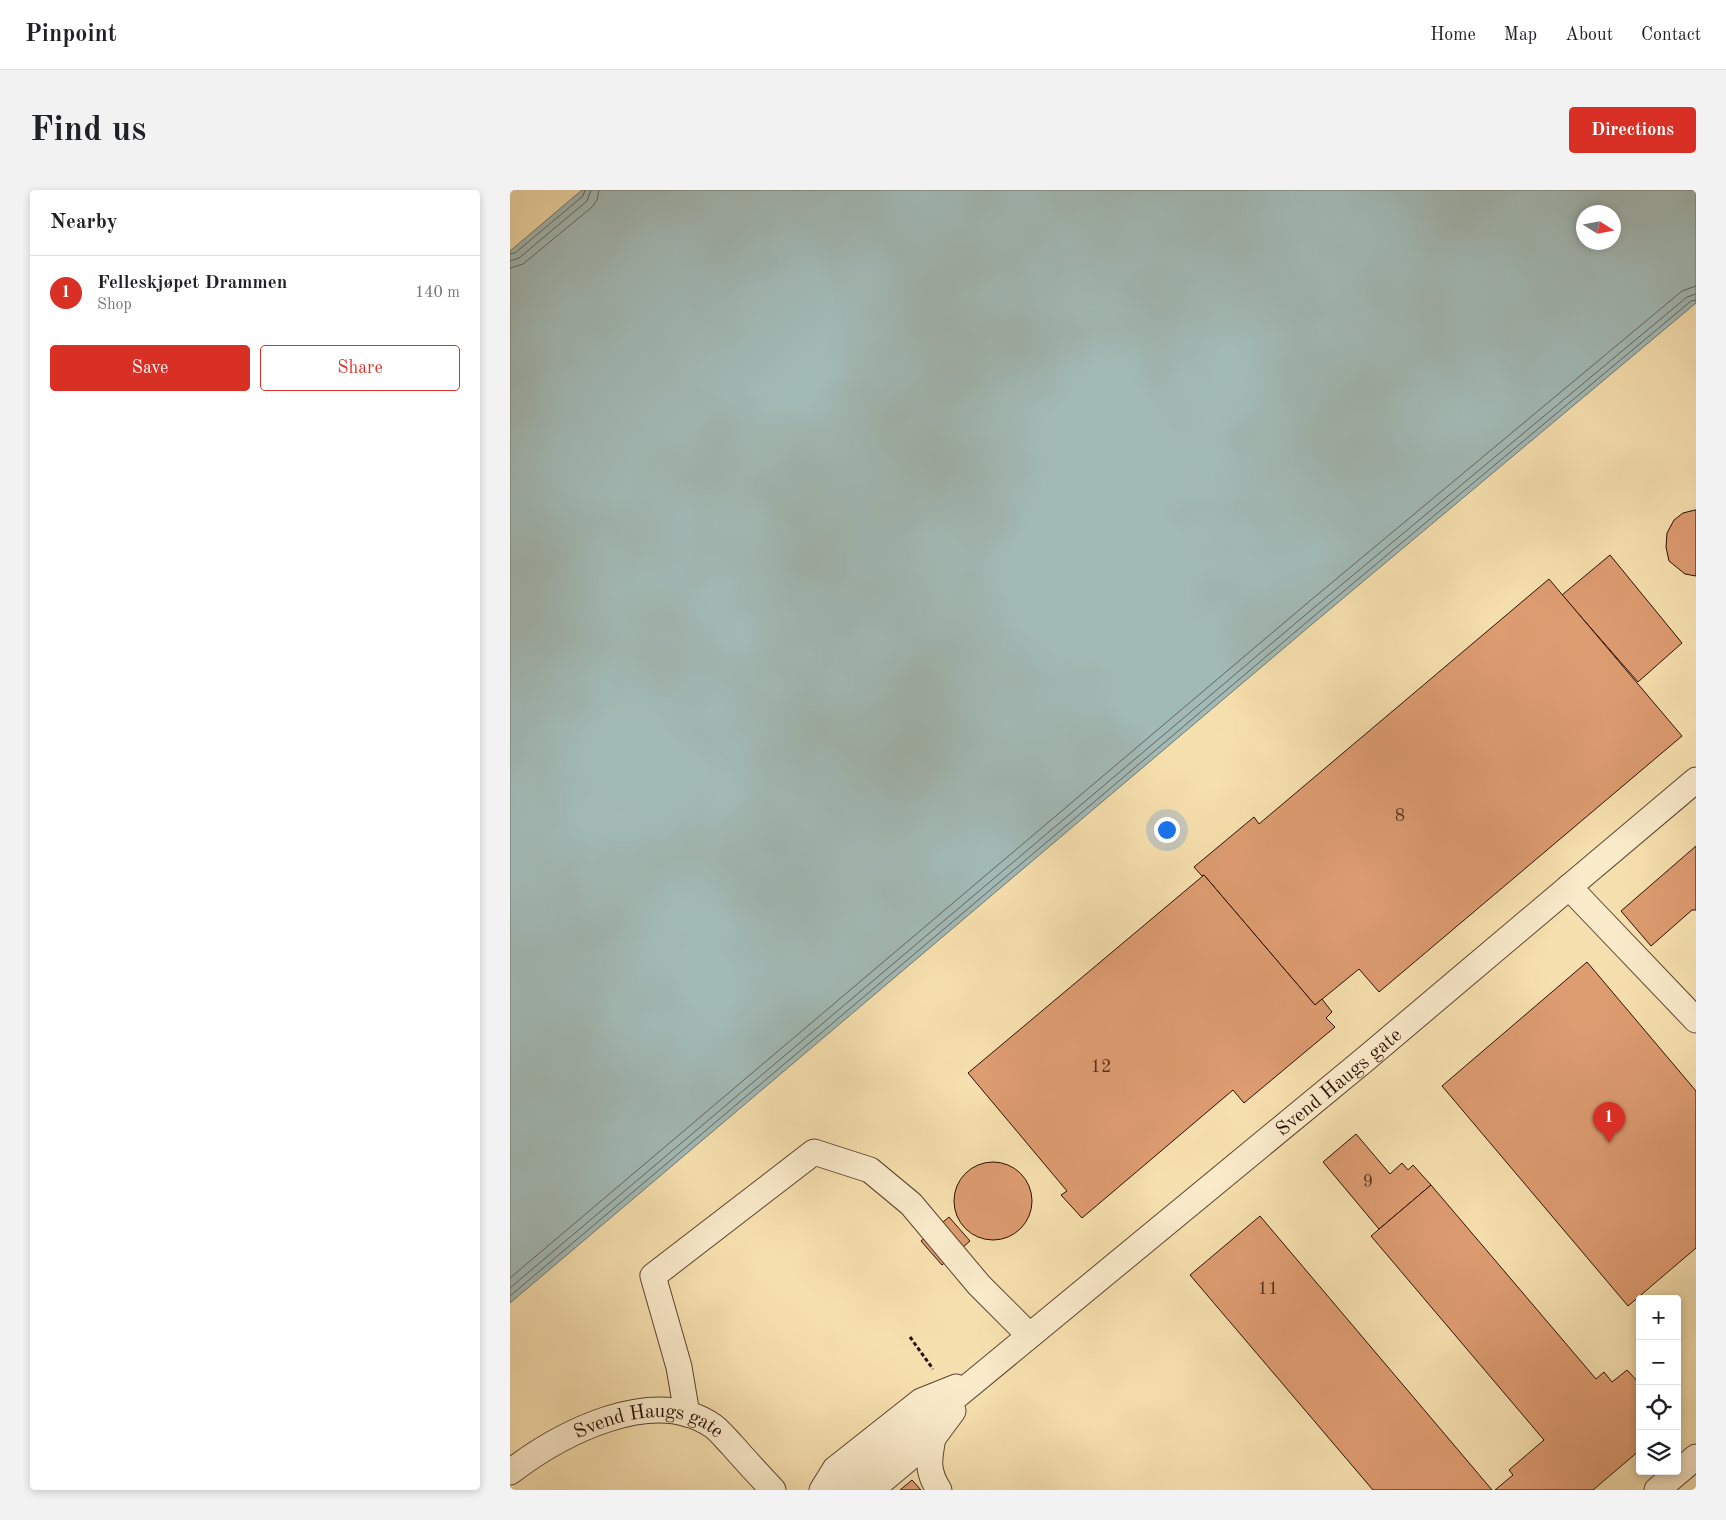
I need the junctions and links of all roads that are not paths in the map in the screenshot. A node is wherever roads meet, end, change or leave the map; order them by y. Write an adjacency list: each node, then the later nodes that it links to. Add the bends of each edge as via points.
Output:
1 (1696, 780): 2 (street, Svend Haugs gate)
2 (1569, 887): 3 (street); 4 (street, Svend Haugs gate)
3 (1696, 1020)
4 (1030, 1335): 5 (street, Svend Haugs gate); 7 (street, via 979,1285 911,1204 884,1181 870,1170 814,1152 652,1276 679,1367)
5 (977, 1378): 6 (street); 8 (street); 12 (street, via 921,1401 835,1469)
6 (936, 1413): 8 (street); 13 (street)
7 (687, 1414): 10 (street, Svend Haugs gate, via 645,1410 616,1417 537,1451); 11 (street, Svend Haugs gate, via 715,1426)
8 (933, 1438): 14 (street); 15 (street, via 929,1465)
9 (1696, 1457): 16 (street)
10 (510, 1472)
11 (773, 1490)
12 (822, 1490)
13 (839, 1490)
14 (870, 1490)
15 (939, 1490)
16 (1657, 1490)

